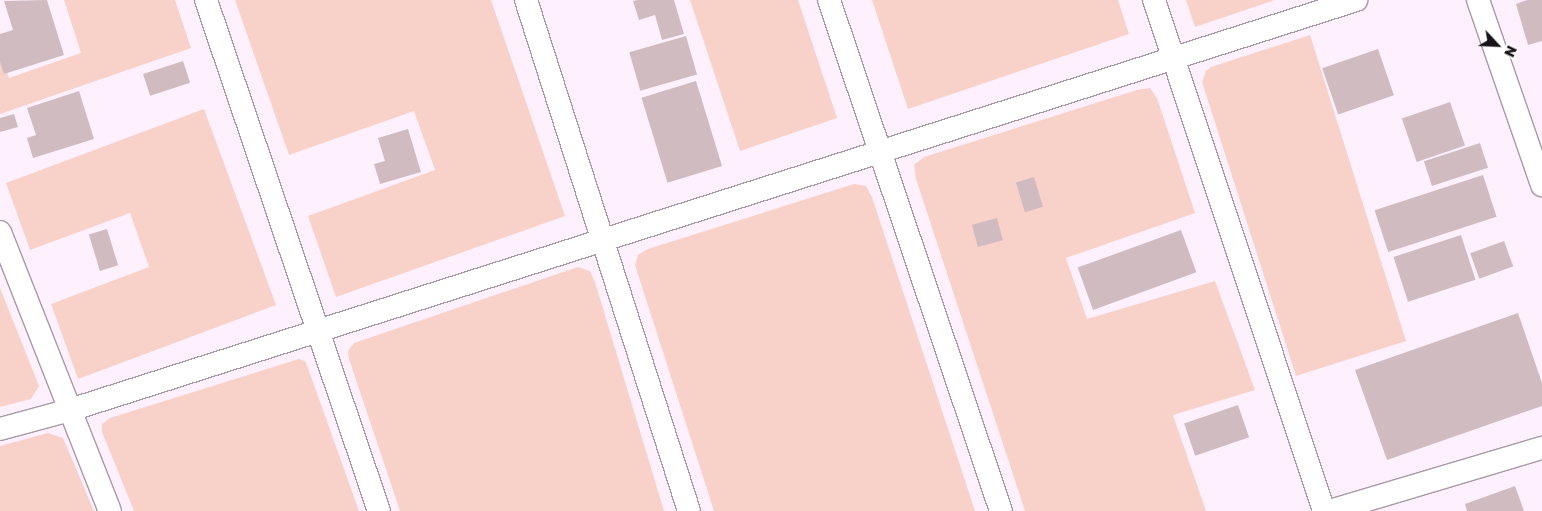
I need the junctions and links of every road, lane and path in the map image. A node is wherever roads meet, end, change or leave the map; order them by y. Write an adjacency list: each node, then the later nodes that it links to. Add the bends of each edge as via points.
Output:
1 (206, 0): 12 (street)
2 (526, 0): 11 (street)
3 (829, 0): 8 (street)
4 (1154, 0): 7 (street)
5 (1356, 0): 7 (street)
6 (1478, 0): 9 (street)
7 (1174, 58): 8 (street); 20 (street)
8 (880, 152): 11 (street); 19 (street)
9 (1542, 185)
10 (0, 232): 13 (street)
11 (603, 240): 12 (street); 18 (street)
12 (318, 331): 13 (street); 17 (street)
13 (70, 410): 14 (street); 16 (street)
14 (0, 430)
15 (1542, 448): 21 (street)
16 (110, 511)
17 (379, 511)
18 (688, 511)
19 (1001, 511)
20 (1324, 511)
21 (1330, 511)

